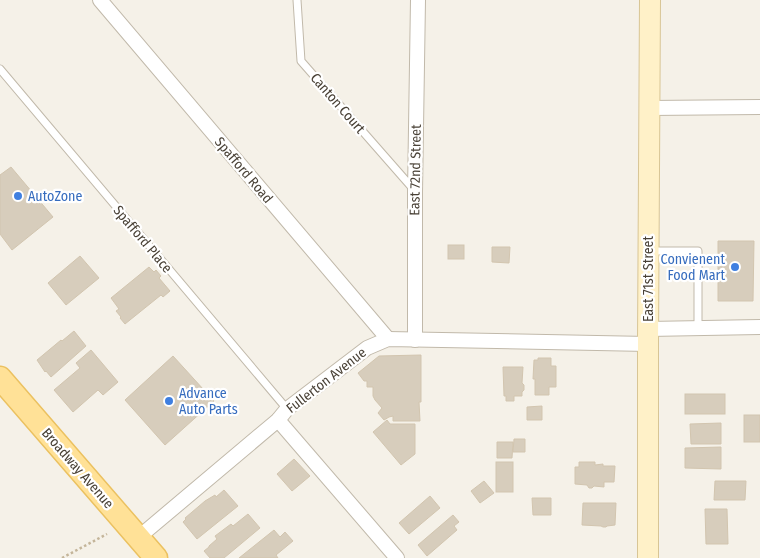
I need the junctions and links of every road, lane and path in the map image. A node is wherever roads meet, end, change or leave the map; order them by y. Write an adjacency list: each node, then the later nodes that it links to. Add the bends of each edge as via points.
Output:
1 (100, 0): 13 (street, Spafford Road)
2 (297, 0): 8 (lane, Canton Court, via 301,61)
3 (418, 0): 8 (street, East 72nd Street)
4 (650, 0): 7 (main road, East 71st Street)
5 (0, 69): 16 (lane, Spafford Place)
6 (760, 107): 7 (street)
7 (649, 108): 9 (main road, East 71st Street)
8 (415, 192): 14 (street, East 72nd Street)
9 (648, 251): 11 (lane, via 698,251); 12 (main road, East 71st Street)
10 (760, 327): 11 (street, Fullerton Avenue)
11 (698, 328): 12 (street, Fullerton Avenue)
12 (648, 336): 14 (street, Fullerton Avenue); 22 (main road, East 71st Street)
13 (388, 339): 14 (street, Fullerton Avenue); 16 (street, Fullerton Avenue, via 366,348)
14 (415, 340)
15 (1, 379): 18 (main road, Broadway Avenue)
16 (282, 414): 18 (street, Fullerton Avenue); 21 (street, Spafford Place)
17 (107, 534): 19 (path)
18 (139, 537): 20 (main road, Broadway Avenue)
19 (62, 558)
20 (156, 558)
21 (396, 558)
22 (648, 558)

